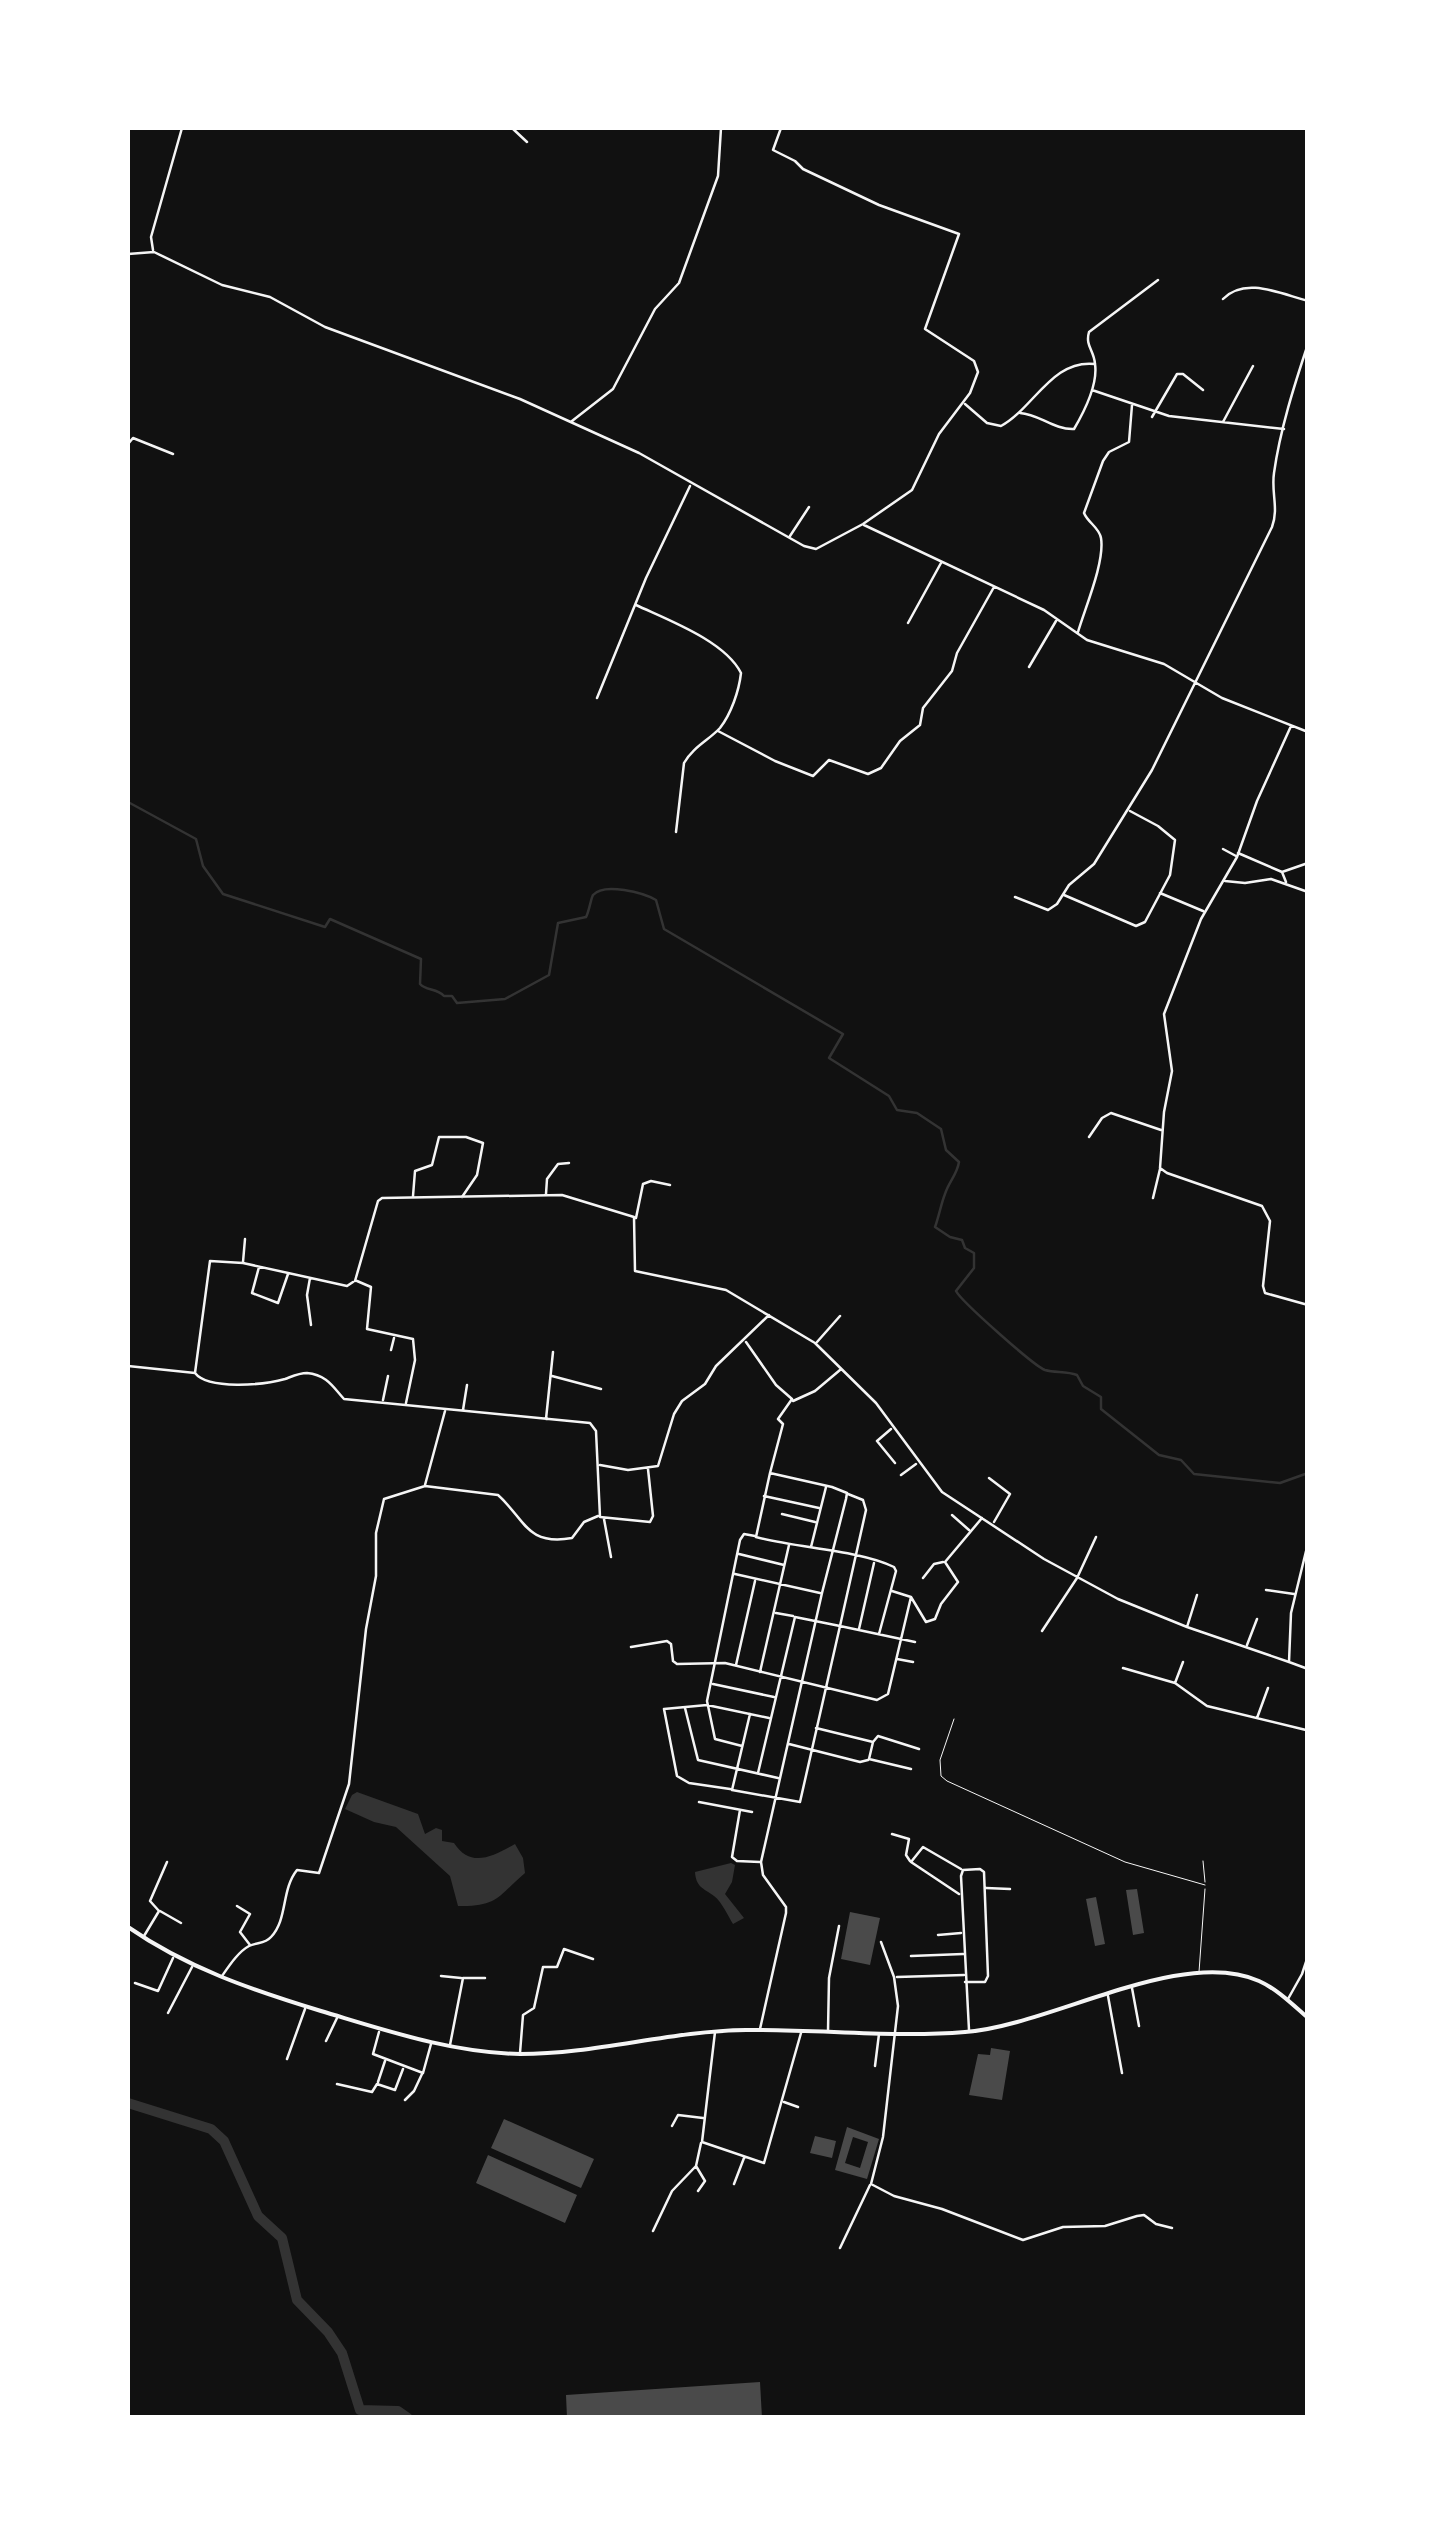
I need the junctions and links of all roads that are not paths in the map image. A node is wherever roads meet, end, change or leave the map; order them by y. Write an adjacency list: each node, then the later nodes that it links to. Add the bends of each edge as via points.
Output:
1 (182, 128): 6 (street, via 152,236)
2 (512, 128): 5 (street)
3 (720, 128): 21 (street, via 718,176 679,284 654,309 614,389)
4 (781, 128): 16 (street, via 773,150 803,169 959,234 925,328 977,366)
5 (528, 142)
6 (154, 252): 7 (street); 21 (street, via 212,280 270,297 324,327)
7 (128, 254)
8 (1158, 280): 12 (street, via 1088,332)
9 (1223, 299): 10 (street, via 1244,287)
10 (1308, 301)
11 (1308, 344): 23 (street)
12 (1096, 364): 14 (street); 19 (street, via 1078,364 1048,381)
13 (1253, 366): 22 (street)
14 (1091, 390): 17 (street); 19 (street, via 1072,430)
15 (1203, 390): 18 (street, via 1180,373)
16 (964, 403): 19 (street, via 998,427); 28 (street, via 939,434 912,490)
17 (1132, 405): 18 (street); 35 (street, via 1129,442 1103,461 1084,512 1101,546)
18 (1155, 411): 20 (street); 22 (street)
19 (1020, 413)
20 (1152, 417)
21 (571, 422): 26 (street)
22 (1224, 422): 23 (street)
23 (1284, 428): 37 (street, via 1272,481 1272,527)
24 (128, 444): 25 (street, via 132,438)
25 (173, 454)
26 (690, 484): 29 (street); 32 (street)
27 (809, 508): 29 (street)
28 (863, 524): 29 (street, via 816,549); 30 (street)
29 (790, 538)
30 (942, 562): 31 (street); 34 (street)
31 (995, 586): 33 (street); 40 (street, via 952,671 923,708 920,725 877,771 828,760 814,776)
32 (636, 605): 38 (street); 40 (street, via 692,631 740,669 738,692)
33 (1057, 618): 35 (street); 36 (street)
34 (908, 622)
35 (1077, 633): 37 (street)
36 (1028, 667)
37 (1196, 682): 39 (street); 42 (street)
38 (597, 698)
39 (1291, 726): 41 (street); 45 (street)
40 (718, 730): 43 (street, via 684,762)
41 (1308, 732)
42 (1127, 810): 50 (street, via 1175,840 1170,875); 52 (street, via 1094,864)
43 (676, 832)
44 (1223, 849): 45 (street)
45 (1238, 855): 47 (street); 48 (street)
46 (1308, 863): 47 (street)
47 (1282, 872): 49 (street)
48 (1224, 880): 49 (street); 54 (street)
49 (1286, 883): 51 (street)
50 (1159, 892): 52 (street, via 1145,922 1136,926); 54 (street)
51 (1308, 892)
52 (1062, 894): 53 (street, via 1048,910)
53 (1014, 896)
54 (1205, 912): 55 (street, via 1164,1014 1172,1063)
55 (1165, 1103): 56 (street); 57 (street)
56 (1172, 1104)
57 (1162, 1131): 58 (street, via 1111,1113); 60 (street)
58 (1089, 1137)
59 (568, 1163): 62 (street, via 550,1173)
60 (1160, 1168): 65 (street); 73 (street, via 1262,1206 1270,1221 1265,1293)
61 (670, 1184): 66 (street, via 643,1184)
62 (546, 1196): 63 (street); 66 (street, via 573,1196)
63 (462, 1197): 64 (street); 64 (street, via 477,1175 482,1143 442,1136 432,1165 415,1171)
64 (412, 1198): 72 (street, via 378,1202)
65 (1153, 1198)
66 (636, 1218): 74 (street, via 635,1272 707,1284)
67 (245, 1239): 68 (street)
68 (243, 1263): 69 (street); 84 (street, via 208,1263)
69 (259, 1266): 70 (street); 70 (street, via 252,1293 278,1303)
70 (288, 1272): 71 (street)
71 (310, 1276): 72 (street, via 346,1286); 76 (street)
72 (355, 1281): 77 (street, via 371,1286 367,1328)
73 (1308, 1306)
74 (769, 1315): 78 (street); 79 (street)
75 (840, 1316): 79 (street)
76 (311, 1325)
77 (394, 1336): 80 (street); 91 (street, via 413,1339 416,1353)
78 (745, 1340): 89 (street); 99 (street, via 682,1402 658,1466)
79 (815, 1343): 83 (street)
80 (391, 1350)
81 (553, 1352): 86 (street)
82 (128, 1366): 84 (street)
83 (841, 1369): 89 (street); 95 (street)
84 (194, 1373): 90 (street, via 218,1384 311,1373 344,1399)
85 (388, 1376): 90 (street)
86 (550, 1376): 88 (street); 94 (street)
87 (467, 1385): 93 (street)
88 (601, 1388)
89 (792, 1401): 100 (street, via 778,1420 783,1424)
90 (383, 1402): 91 (street)
91 (406, 1403): 92 (street)
92 (446, 1410): 93 (street); 103 (street)
93 (463, 1412): 94 (street)
94 (546, 1419): 98 (street, via 593,1425)
95 (894, 1427): 96 (street, via 876,1441); 97 (street)
96 (895, 1463)
97 (918, 1463): 101 (street); 111 (street, via 942,1492)
98 (598, 1465): 99 (street); 110 (street)
99 (648, 1469): 110 (street, via 653,1519)
100 (770, 1473): 104 (street); 106 (street)
101 (901, 1475)
102 (989, 1478): 113 (street, via 1010,1494)
103 (425, 1486): 110 (street, via 500,1496 518,1521 545,1538 572,1538 584,1522); 210 (street, via 392,1495 381,1507 349,1784 319,1872 296,1870 273,1935)
104 (826, 1486): 105 (street); 107 (street)
105 (847, 1494): 120 (street); 123 (street, via 866,1506)
106 (764, 1496): 107 (street); 115 (street)
107 (820, 1508): 112 (street)
108 (782, 1514): 112 (street)
109 (952, 1515): 114 (street)
110 (601, 1516): 122 (street)
111 (982, 1518): 113 (street); 114 (street)
112 (816, 1523): 119 (street)
113 (993, 1524): 129 (street)
114 (970, 1531): 125 (street)
115 (756, 1537): 118 (street); 121 (street, via 742,1535)
116 (1096, 1538): 129 (street)
117 (1308, 1542): 136 (street)
118 (790, 1544): 119 (street); 126 (street)
119 (811, 1548): 120 (street)
120 (833, 1553): 123 (street); 134 (street)
121 (737, 1554): 126 (street); 127 (street)
122 (611, 1556)
123 (853, 1557): 124 (street); 142 (street)
124 (875, 1561): 132 (street, via 894,1567); 144 (street)
125 (945, 1562): 128 (street); 137 (street, via 958,1582 935,1619 926,1622)
126 (786, 1566): 131 (street)
127 (734, 1573): 130 (street); 152 (street)
128 (923, 1578)
129 (1077, 1578): 143 (street); 145 (street)
130 (756, 1579): 131 (street); 156 (street)
131 (780, 1585): 134 (street); 138 (street)
132 (890, 1590): 137 (street); 146 (street)
133 (1266, 1590): 136 (street)
134 (822, 1593): 141 (street)
135 (1197, 1595): 143 (street)
136 (1296, 1595): 155 (street)
137 (910, 1597): 147 (street)
138 (775, 1613): 139 (street); 159 (street)
139 (794, 1617): 141 (street); 160 (street)
140 (1257, 1619): 149 (street)
141 (816, 1620): 142 (street); 161 (street)
142 (840, 1626): 144 (street); 164 (street)
143 (1187, 1627): 149 (street)
144 (858, 1630): 146 (street)
145 (1042, 1631)
146 (879, 1634): 147 (street)
147 (900, 1638): 148 (street); 151 (street)
148 (916, 1642)
149 (1246, 1646): 155 (street)
150 (632, 1647): 152 (street, via 667,1641 675,1663)
151 (896, 1658): 153 (street); 164 (street, via 884,1698)
152 (715, 1661): 156 (street); 163 (street)
153 (913, 1662)
154 (1182, 1662): 162 (street)
155 (1290, 1662): 158 (street)
156 (736, 1665): 159 (street)
157 (1124, 1668): 162 (street)
158 (1308, 1669)
159 (760, 1672): 160 (street)
160 (780, 1677): 161 (street); 166 (street)
161 (802, 1682): 164 (street); 177 (street)
162 (1175, 1683): 172 (street, via 1206,1706)
163 (710, 1684): 166 (street); 167 (street)
164 (824, 1686): 174 (street)
165 (1268, 1688): 172 (street)
166 (776, 1697): 170 (street)
167 (707, 1705): 168 (street); 169 (street); 178 (street, via 715,1740)
168 (684, 1706): 182 (street, via 696,1758); 186 (street, via 663,1710 677,1776)
169 (750, 1714): 170 (street); 178 (street)
170 (770, 1718): 184 (street)
171 (954, 1719): 197 (lane, via 940,1760 948,1781 1125,1862)
172 (1257, 1719): 175 (street)
173 (1308, 1722): 175 (street)
174 (814, 1728): 176 (street); 180 (street)
175 (1307, 1731)
176 (873, 1742): 179 (street, via 878,1736); 181 (street)
177 (789, 1744): 180 (street); 185 (street)
178 (742, 1746): 182 (street)
179 (919, 1749)
180 (810, 1750): 181 (street); 187 (street, via 800,1802)
181 (869, 1759): 183 (street)
182 (736, 1769): 184 (street); 186 (street)
183 (910, 1770)
184 (758, 1773): 185 (street)
185 (780, 1779): 187 (street)
186 (732, 1790): 187 (street)
187 (776, 1798): 194 (street)
188 (698, 1802): 189 (street)
189 (740, 1810): 190 (street); 194 (street, via 732,1857)
190 (752, 1812)
191 (892, 1834): 195 (street, via 909,1839)
192 (1204, 1861): 197 (lane)
193 (167, 1862): 202 (street, via 150,1902)
194 (761, 1862): 235 (street, via 786,1913)
195 (911, 1862): 196 (street, via 923,1847); 200 (street)
196 (963, 1870): 198 (street, via 982,1870); 200 (street)
197 (1205, 1885): 217 (lane)
198 (985, 1888): 199 (street); 224 (street, via 988,1976)
199 (1010, 1889)
200 (961, 1896): 206 (street)
201 (237, 1906): 210 (street, via 250,1914 240,1932)
202 (159, 1910): 203 (street); 208 (street)
203 (180, 1923)
204 (839, 1926): 238 (street)
205 (128, 1927): 208 (street)
206 (963, 1933): 207 (street); 211 (street)
207 (938, 1935)
208 (143, 1938): 214 (street)
209 (881, 1942): 223 (street)
210 (250, 1945): 220 (street)
211 (965, 1954): 212 (street); 218 (street)
212 (911, 1956)
213 (1308, 1956): 228 (street)
214 (174, 1957): 216 (street); 225 (street, via 158,1991)
215 (593, 1959): 245 (street, via 564,1950 557,1967 543,1967 534,2008 522,2016)
216 (192, 1966): 220 (street); 230 (street)
217 (1199, 1973): 226 (street); 228 (street, via 1255,1979)
218 (965, 1975): 223 (street); 224 (street)
219 (440, 1976): 221 (street)
220 (222, 1977): 229 (street)
221 (463, 1978): 222 (street); 244 (street)
222 (485, 1978)
223 (894, 1978): 240 (street)
224 (966, 1982): 241 (street)
225 (135, 1983)
226 (1132, 1988): 227 (street); 233 (street)
227 (1108, 1996): 241 (street); 252 (street)
228 (1287, 2000): 232 (street)
229 (306, 2007): 231 (street); 246 (street)
230 (168, 2013)
231 (338, 2016): 234 (street); 242 (street)
232 (1308, 2018)
233 (1139, 2026)
234 (380, 2029): 243 (street); 247 (street, via 372,2052)
235 (760, 2030): 236 (street); 237 (street)
236 (802, 2030): 238 (street); 255 (street)
237 (715, 2031): 245 (street); 257 (street)
238 (828, 2031): 239 (street)
239 (880, 2032): 240 (street); 248 (street)
240 (894, 2032): 241 (street); 263 (street)
241 (970, 2032)
242 (326, 2041)
243 (431, 2042): 244 (street); 251 (street)
244 (450, 2046): 245 (street)
245 (520, 2054)
246 (287, 2059)
247 (385, 2059): 249 (street); 253 (street)
248 (875, 2066)
249 (403, 2068): 251 (street); 253 (street, via 396,2090)
250 (340, 2073): 253 (street, via 338,2085 372,2092)
251 (422, 2073): 254 (street)
252 (1122, 2073)
253 (377, 2084)
254 (405, 2100)
255 (783, 2101): 256 (street); 260 (street, via 764,2163)
256 (798, 2107)
257 (704, 2118): 258 (street, via 678,2115); 259 (street)
258 (672, 2126)
259 (702, 2142): 260 (street); 261 (street)
260 (744, 2156): 262 (street)
261 (696, 2166): 264 (street, via 705,2182); 266 (street, via 672,2191)
262 (734, 2184)
263 (871, 2184): 265 (street, via 1023,2240 1063,2226 1104,2226 1137,2216); 267 (street)
264 (698, 2191)
265 (1172, 2228)
266 (654, 2231)
267 (840, 2248)

